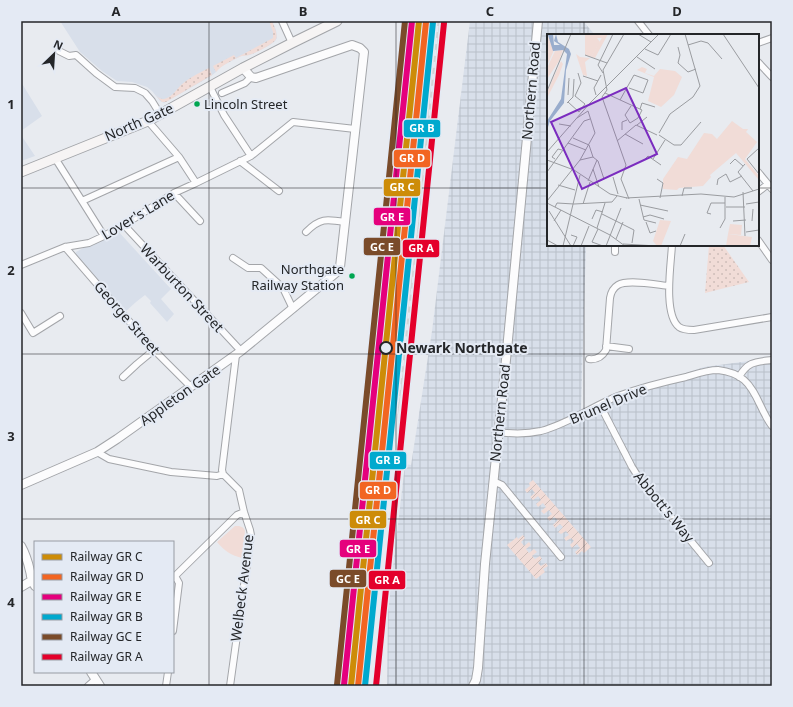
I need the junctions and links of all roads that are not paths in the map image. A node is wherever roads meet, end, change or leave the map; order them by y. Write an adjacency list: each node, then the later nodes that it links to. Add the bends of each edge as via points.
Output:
1 (282, 21): 7 (street)
2 (337, 21): 7 (main road, North Gate)
3 (538, 21): 60 (street, Northern Road)
4 (638, 21): 5 (street)
5 (648, 34)
6 (772, 38): 8 (street)
7 (292, 43): 11 (main road, North Gate)
8 (759, 43)
9 (59, 51): 16 (street, via 69,56 76,55 115,87 134,88 145,93)
10 (759, 63): 13 (street)
11 (243, 68): 12 (street); 14 (main road, North Gate)
12 (251, 77): 15 (street, via 245,83); 18 (street, via 256,78 352,45 360,48 364,52)
13 (772, 77)
14 (210, 87): 16 (main road, North Gate); 19 (street, via 224,115)
15 (222, 93)
16 (160, 114): 17 (main road, North Gate)
17 (148, 121): 20 (main road, North Gate); 21 (street)
18 (355, 130): 19 (street, Lover's Lane, via 293,122); 32 (street)
19 (251, 156): 22 (street, Lover's Lane)
20 (55, 158): 23 (main road, North Gate); 30 (street)
21 (179, 158): 25 (street); 30 (street)
22 (240, 161): 25 (street, Lover's Lane); 27 (street)
23 (21, 172)
24 (759, 173): 26 (street)
25 (196, 183): 29 (street, Lover's Lane)
26 (770, 187): 28 (street)
27 (277, 188)
28 (759, 192)
29 (174, 193): 31 (street); 33 (street, Lover's Lane)
30 (82, 201): 35 (street)
31 (200, 221)
32 (345, 222): 34 (street, via 324,220 314,224); 45 (street, Appleton Gate, via 340,267)
33 (124, 225): 35 (street, Lover's Lane); 52 (street, Warburton Street)
34 (306, 232)
35 (104, 236): 39 (street, Lover's Lane, via 88,244)
36 (759, 241): 42 (street)
37 (615, 246): 40 (street)
38 (672, 246): 44 (street)
39 (65, 248): 43 (street, Lover's Lane); 51 (street, George Street)
40 (615, 252)
41 (233, 258): 45 (street, via 248,268 261,268 283,288)
42 (772, 260)
43 (21, 265)
44 (669, 286): 48 (street, via 673,318 681,328 694,330); 49 (street, via 631,282 616,286 610,298)
45 (293, 309): 52 (street, Appleton Gate)
46 (21, 313): 47 (street, via 33,333)
47 (60, 316)
48 (772, 318)
49 (606, 346): 50 (street); 53 (street, via 606,350 599,358)
50 (629, 349)
51 (154, 350): 55 (street); 57 (street, George Street)
52 (239, 353): 57 (street, Appleton Gate); 62 (street)
53 (589, 359)
54 (772, 360): 56 (street, via 751,363 744,368)
55 (123, 377)
56 (740, 377): 58 (street, Brunel Drive, via 713,370 653,385 618,396); 59 (street, via 751,389)
57 (191, 387): 61 (street, Appleton Gate)
58 (600, 405): 60 (street, Brunel Drive, via 542,430); 68 (street, Abbott's Way, via 639,478)
59 (772, 426)
60 (498, 432): 63 (street, Northern Road)
61 (97, 452): 62 (street, via 109,459 170,472 217,476); 64 (street, Appleton Gate)
62 (223, 474): 65 (street, Welbeck Avenue, via 239,490)
63 (493, 481): 67 (street, via 502,485); 79 (street, Northern Road, via 478,668)
64 (21, 485)
65 (244, 512): 69 (street, via 237,515); 78 (street, Welbeck Avenue, via 251,535)
66 (21, 546): 70 (street)
67 (561, 557)
68 (709, 563)
69 (174, 577): 72 (street, via 179,583)
70 (33, 584): 71 (street)
71 (21, 587)
72 (174, 623)
73 (168, 673): 77 (street)
74 (93, 675): 75 (street); 76 (street)
75 (88, 686)
76 (100, 686)
77 (166, 686)
78 (230, 686)
79 (473, 686)

